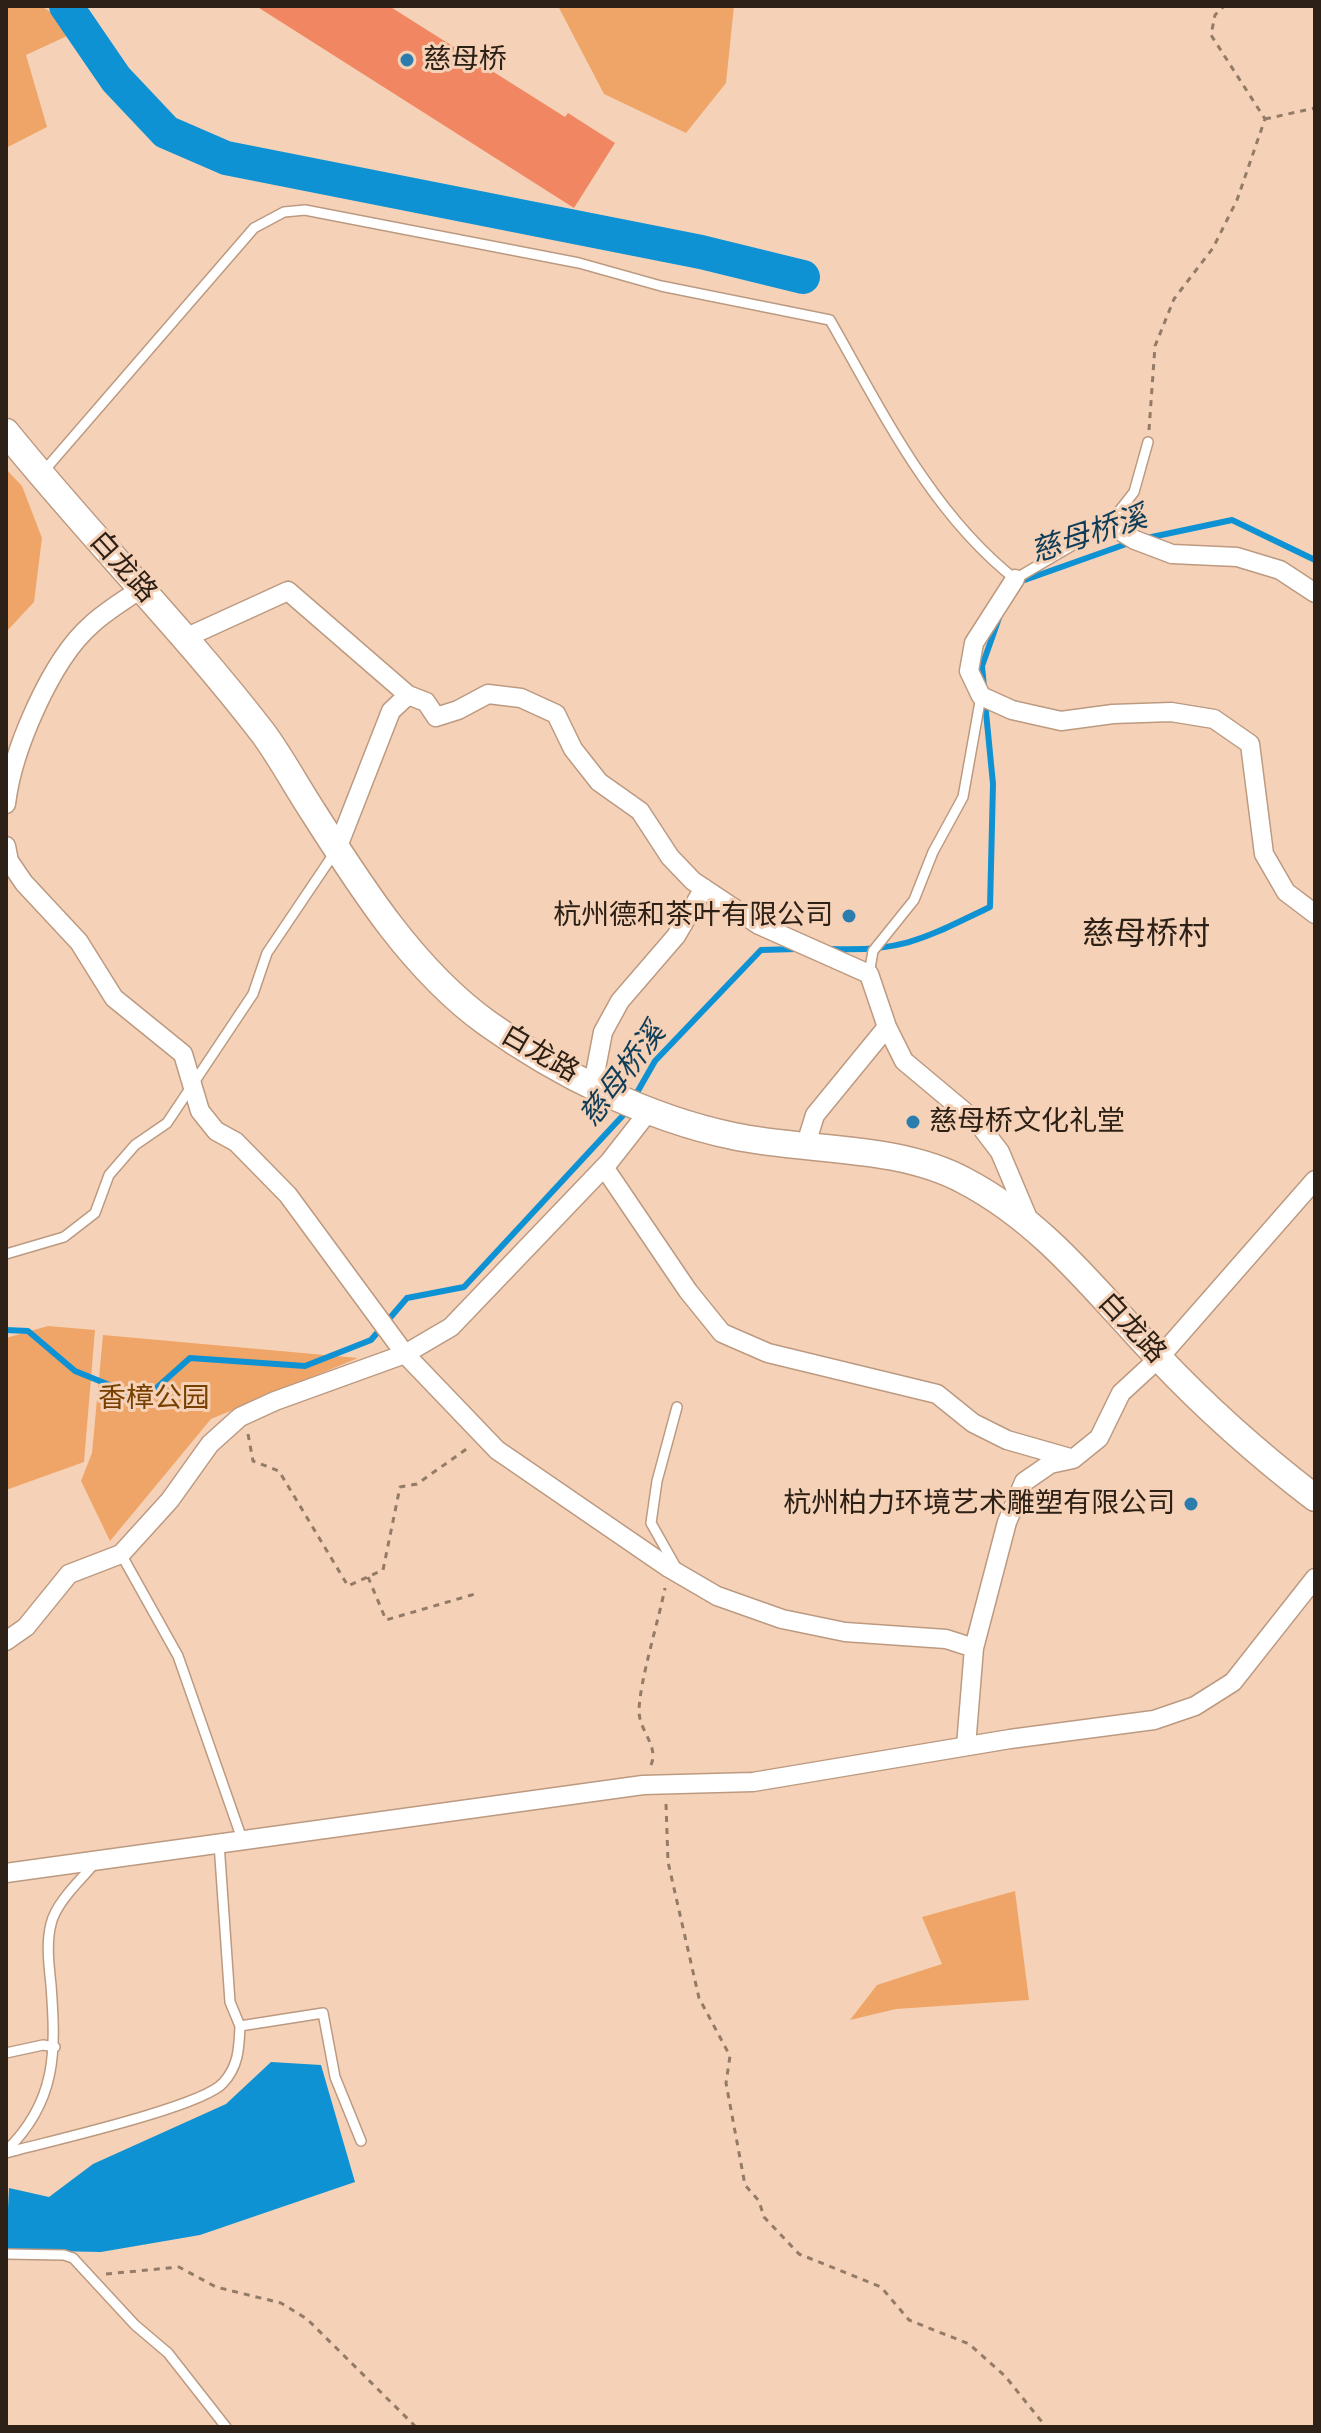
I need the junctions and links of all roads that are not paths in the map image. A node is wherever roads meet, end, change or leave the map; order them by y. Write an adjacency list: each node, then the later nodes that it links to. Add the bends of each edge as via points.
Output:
1 (6, 432): 3 (street, 白龙路)
2 (1148, 442): 4 (lane, via 1134,492)
3 (40, 474): 5 (lane, via 254,228 284,212 305,210 579,263 661,286 830,320 906,452 981,552); 6 (street, 白龙路)
4 (1109, 524): 5 (lane); 7 (street, via 1172,554 1237,557 1280,570)
5 (1015, 579): 10 (street, via 974,643 969,671)
6 (142, 588): 8 (street, 白龙路); 11 (street, via 89,626 59,665 29,727)
7 (1315, 593)
8 (185, 638): 9 (street, via 288,591); 13 (street, 白龙路, via 266,737)
9 (408, 695): 13 (street, via 391,711); 14 (street, via 426,702 436,717 488,694 521,698 556,714 573,749 599,782 640,811 670,857)
10 (981, 696): 15 (street, via 1012,710 1061,721 1171,712 1214,719 1250,744 1264,854 1286,892); 16 (lane, via 963,797 914,900 873,951)
11 (6, 804)
12 (6, 846): 18 (street, via 24,883 79,942 114,998 183,1054)
13 (337, 849): 18 (lane, via 267,953 253,994); 19 (street, 白龙路, via 402,940 447,990 488,1023)
14 (704, 888): 16 (street, via 759,925); 19 (street, via 676,936 614,1012 603,1032)
15 (1315, 914)
16 (869, 974): 17 (street)
17 (887, 1027): 21 (street, via 815,1115); 24 (street, via 904,1061 968,1113 1000,1152)
18 (193, 1082): 25 (lane, via 167,1123 135,1145 109,1175 95,1213 64,1237); 26 (street, via 200,1111 288,1195)
19 (593, 1084): 20 (street, 白龙路)
20 (649, 1111): 21 (street, 白龙路, via 731,1136); 22 (street)
21 (805, 1147): 24 (street, 白龙路, via 903,1160 960,1178)
22 (604, 1167): 26 (street, via 451,1327); 29 (street, via 722,1333 768,1353 937,1394 996,1434)
23 (1315, 1180): 27 (street)
24 (1030, 1223): 27 (street, 白龙路)
25 (6, 1254)
26 (405, 1354): 31 (street, via 245,1415 210,1444 170,1500); 32 (street, via 497,1450)
27 (1159, 1358): 29 (street, via 1121,1393 1099,1438); 30 (street, 白龙路, via 1253,1450)
28 (677, 1407): 32 (lane, via 651,1523)
29 (1073, 1459): 35 (street, via 1050,1464 1024,1482 1007,1522)
30 (1315, 1498)
31 (121, 1554): 34 (street, via 69,1574 26,1627); 37 (lane, via 178,1656)
32 (675, 1572): 35 (street, via 717,1596 782,1619 845,1632 946,1639)
33 (1315, 1578): 36 (street, via 1233,1682 1195,1706 1154,1720)
34 (6, 1641)
35 (974, 1648): 36 (street)
36 (966, 1746): 37 (street, via 753,1782 643,1785)
37 (242, 1839): 38 (street)
38 (219, 1843): 39 (street); 41 (lane, via 230,2002)
39 (97, 1861): 40 (street); 42 (lane, via 51,1921)
40 (6, 1873)
41 (240, 2026): 44 (lane, via 323,2013 335,2077); 45 (lane, via 239,2059 212,2091 190,2102)
42 (55, 2047): 43 (lane); 45 (lane, via 49,2081 27,2130)
43 (6, 2053)
44 (361, 2141)
45 (6, 2152)
46 (6, 2254): 47 (lane, via 64,2255 178,2363)
47 (226, 2427)

